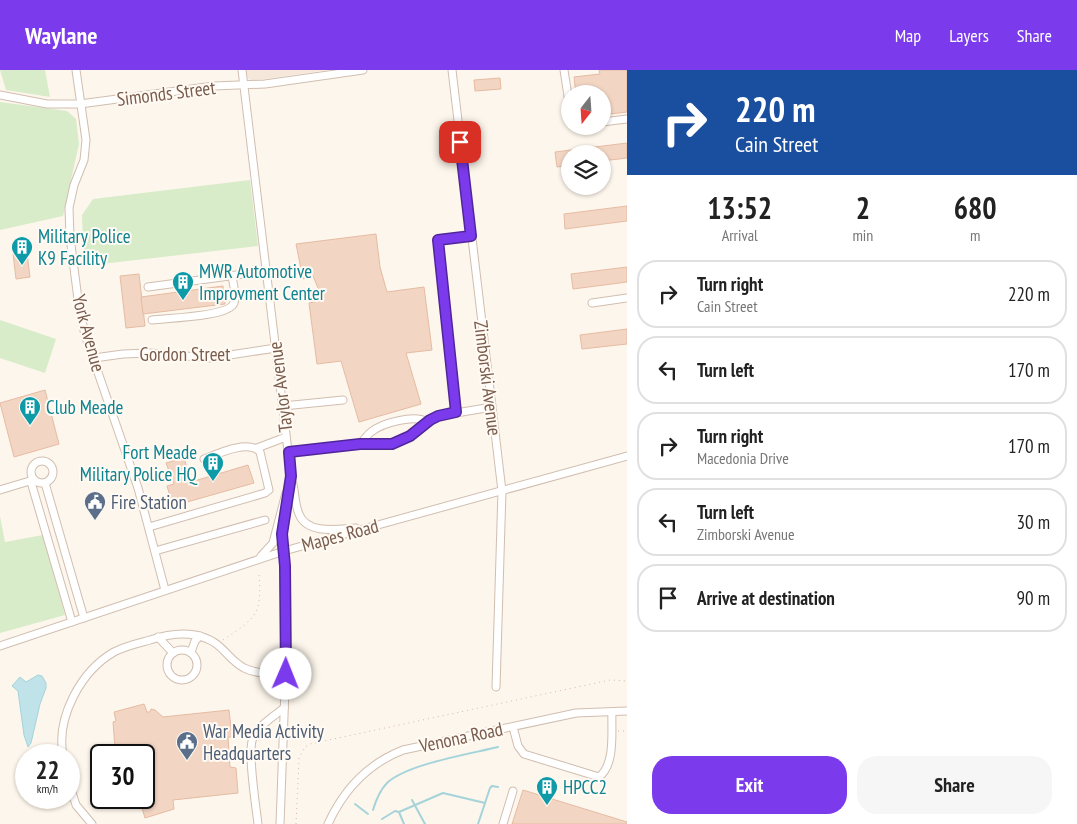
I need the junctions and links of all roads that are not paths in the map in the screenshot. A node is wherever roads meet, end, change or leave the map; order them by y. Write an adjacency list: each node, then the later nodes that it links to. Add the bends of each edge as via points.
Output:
1 (76, 70): 9 (street, York Avenue)
2 (242, 70): 6 (street, Taylor Avenue)
3 (363, 70): 6 (street, Simonds Street)
4 (452, 70): 12 (street, Zimborski Avenue)
5 (564, 70): 7 (street)
6 (243, 85): 9 (street, Simonds Street); 13 (street, Taylor Avenue)
7 (566, 85)
8 (0, 95): 9 (street, Simonds Street, via 42,103)
9 (80, 104): 20 (street, York Avenue, via 86,152 71,196 69,223 79,307)
10 (627, 119): 11 (street)
11 (611, 121)
12 (471, 236): 23 (street, Zimborski Avenue); 24 (street, via 438,240)
13 (266, 271): 14 (street); 19 (street, Taylor Avenue)
14 (232, 276): 15 (street); 18 (street, via 235,298 228,310)
15 (148, 287)
16 (627, 298): 17 (street)
17 (592, 303)
18 (152, 320)
19 (276, 348): 20 (street, Gordon Street, via 217,357 149,353); 22 (street, Taylor Avenue)
20 (94, 358): 38 (street, York Avenue)
21 (343, 400): 22 (street)
22 (283, 406): 26 (street, Taylor Avenue)
23 (492, 408): 24 (street); 36 (street, Zimborski Avenue)
24 (456, 412): 25 (street)
25 (427, 422): 27 (street, via 400,441 383,445); 27 (street, via 417,418 406,419 381,427 371,431)
26 (286, 436): 28 (street); 29 (street, Taylor Avenue)
27 (360, 444): 29 (street)
28 (257, 448): 31 (street, via 245,446); 38 (street, via 268,492)
29 (289, 452): 32 (street, Taylor Avenue)
30 (627, 456): 36 (street, Mapes Road)
31 (204, 459)
32 (291, 476): 39 (street, via 299,515 309,526 326,529); 41 (street, Taylor Avenue, via 282,528); 42 (street, via 273,543)
33 (32, 481): 34 (street); 34 (street, via 33,465 45,461 53,471 50,480); 35 (street); 45 (street)
34 (44, 483): 44 (street)
35 (0, 490)
36 (502, 491): 39 (street, Mapes Road); 52 (street, Zimborski Avenue)
37 (264, 520): 40 (street)
38 (149, 527): 40 (street, York Avenue)
39 (372, 527): 41 (street, Mapes Road)
40 (155, 551): 43 (street, York Avenue)
41 (284, 551): 42 (street, Mapes Road); 51 (street, Taylor Avenue)
42 (255, 560): 43 (street, Mapes Road)
43 (165, 590): 44 (street, Mapes Road)
44 (84, 618): 45 (street, Mapes Road)
45 (72, 622): 48 (street, Mapes Road)
46 (200, 636): 47 (street, via 181,633); 49 (street); 51 (street, via 222,647 244,668)
47 (158, 637): 50 (street); 57 (street, via 115,652 87,677 68,707)
48 (0, 646)
49 (191, 652): 50 (street, via 180,650); 50 (street, via 198,666 194,675 185,680 175,679 168,672 167,662)
50 (173, 653)
51 (286, 674): 53 (street, Taylor Avenue)
52 (496, 687)
53 (284, 708): 61 (street, via 262,725 252,739); 62 (street, Taylor Avenue)
54 (627, 711): 55 (street, Venona Road)
55 (612, 712): 56 (street, Venona Road, via 576,713); 56 (street, via 609,759 599,777 524,754 518,746)
56 (513, 726): 63 (street, Venona Road, via 386,756 359,776 339,802)
57 (61, 744)
58 (513, 791): 64 (street)
59 (79, 809): 60 (street)
60 (92, 824)
61 (258, 824)
62 (280, 824)
63 (328, 824)
64 (503, 824)

